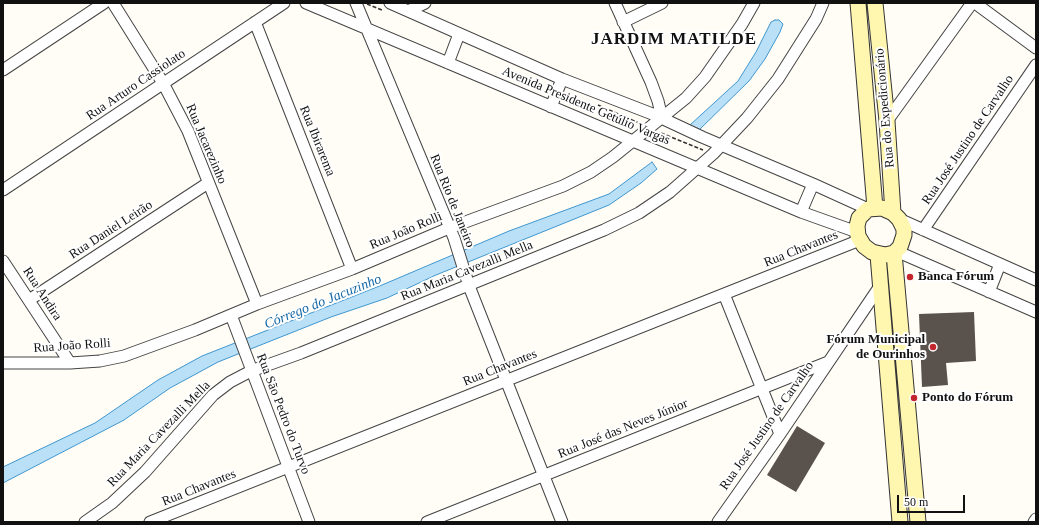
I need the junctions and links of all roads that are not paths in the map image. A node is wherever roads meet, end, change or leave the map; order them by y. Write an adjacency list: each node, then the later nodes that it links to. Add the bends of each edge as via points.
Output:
1 (104, 3): 24 (street)
2 (114, 3): 26 (street, Rua Jacarezinho)
3 (284, 3): 17 (street, Rua Arturo Cassiolato)
4 (306, 3): 19 (street, Avenida Presidente Getúlio Vargas)
5 (356, 3): 19 (street, Rua Rio de Janeiro)
6 (425, 3): 16 (street)
7 (615, 3): 18 (street)
8 (662, 3): 18 (street)
9 (754, 3): 30 (street, Rua João Rolli, via 705,77 686,98)
10 (823, 3): 33 (street, Rua Maria Cavezalli Mella, via 778,79)
11 (858, 3): 28 (main road, Rua do Expedicionário)
12 (875, 3): 27 (main road, Rua do Expedicionário)
13 (972, 3): 31 (street)
14 (975, 3): 21 (street)
15 (387, 7): 16 (street, Avenida Presidente Getúlio Vargas)
16 (408, 11): 20 (street, Avenida Presidente Getúlio Vargas)
17 (255, 22): 26 (street, Rua Arturo Cassiolato); 48 (street, Rua Ibirarema)
18 (623, 22): 30 (street, via 653,88)
19 (366, 28): 22 (street, Avenida Presidente Getúlio Vargas); 41 (street, Rua Rio de Janeiro)
20 (459, 34): 22 (street); 25 (street, Avenida Presidente Getúlio Vargas)
21 (1036, 48)
22 (448, 63): 29 (street, Avenida Presidente Getúlio Vargas)
23 (1036, 65): 42 (street, Rua José Justino de Carvalho)
24 (3, 70)
25 (562, 79): 29 (street); 30 (street, Avenida Presidente Getúlio Vargas)
26 (164, 83): 35 (street, Rua Jacarezinho, via 188,131); 37 (street, Rua Arturo Cassiolato)
27 (884, 91): 28 (main road); 31 (main road, Rua do Expedicionário)
28 (865, 94): 38 (main road, Rua do Expedicionário)
29 (551, 107): 32 (street, Avenida Presidente Getúlio Vargas)
30 (662, 118): 32 (street, Rua João Rolli); 33 (street, Avenida Presidente Getúlio Vargas)
31 (887, 121): 40 (main road, Rua do Expedicionário)
32 (633, 141): 34 (street, Avenida Presidente Getúlio Vargas); 41 (street, Rua João Rolli, via 591,172 563,186)
33 (717, 150): 34 (street, Rua Maria Cavezalli Mella); 36 (street, Avenida Presidente Getúlio Vargas)
34 (698, 167): 39 (street, Avenida Presidente Getúlio Vargas); 50 (street, Rua Maria Cavezalli Mella, via 670,192 639,213)
35 (208, 183): 54 (street, Rua Daniel Leirão); 55 (street, Rua Jacarezinho)
36 (814, 184): 38 (street, Avenida Presidente Getúlio Vargas); 39 (street)
37 (3, 190)
38 (872, 208): 40 (main road, via 882,208); 43 (main road, via 858,218)
39 (800, 212): 43 (street, Avenida Presidente Getúlio Vargas)
40 (896, 216): 42 (street); 44 (main road, via 904,229 904,235)
41 (449, 228): 48 (street, Rua João Rolli); 50 (street, Rua Rio de Janeiro)
42 (923, 230): 47 (street)
43 (859, 236): 45 (main road, via 867,249); 53 (street, Rua Chavantes)
44 (895, 252): 45 (main road); 52 (street); 67 (main road)
45 (878, 254): 51 (main road)
46 (3, 261): 54 (street, Rua Andira)
47 (1000, 264): 49 (street); 52 (street)
48 (352, 269): 55 (street, Rua João Rolli)
49 (1036, 280)
50 (469, 286): 61 (street, Rua Maria Cavezalli Mella); 62 (street, Rua Rio de Janeiro)
51 (880, 286): 58 (street, Rua José Justino de Carvalho); 68 (main road)
52 (989, 292): 56 (street)
53 (724, 294): 62 (street, Rua Chavantes); 63 (street)
54 (29, 300): 60 (street, Rua Andira)
55 (257, 304): 57 (street, Rua João Rolli)
56 (1036, 312)
57 (231, 315): 60 (street, Rua João Rolli, via 124,356); 61 (street, Rua São Pedro do Turvo)
58 (828, 362): 63 (street, Rua José das Neves Júnior); 64 (street, Rua José Justino de Carvalho)
59 (3, 363): 60 (street, Rua João Rolli)
60 (70, 363)
61 (251, 371): 65 (street, Rua São Pedro do Turvo); 71 (street, Rua Maria Cavezalli Mella, via 213,395 145,472 112,503)
62 (506, 381): 65 (street, Rua Chavantes); 66 (street, Rua Rio de Janeiro)
63 (762, 389): 64 (street); 66 (street, Rua José das Neves Júnior)
64 (780, 434): 70 (street, Rua José Justino de Carvalho)
65 (288, 467): 72 (street, Rua Chavantes); 73 (street, Rua São Pedro do Turvo)
66 (543, 476): 74 (street, Rua José das Neves Júnior); 75 (street, Rua Rio de Janeiro)
67 (915, 483): 68 (main road); 78 (main road)
68 (897, 484): 77 (main road)
69 (1036, 519): 79 (street)
70 (720, 520): 76 (street)
71 (85, 522)
72 (150, 522)
73 (309, 522)
74 (427, 522)
75 (562, 522)
76 (709, 522)
77 (900, 522)
78 (918, 522)
79 (1034, 522)

